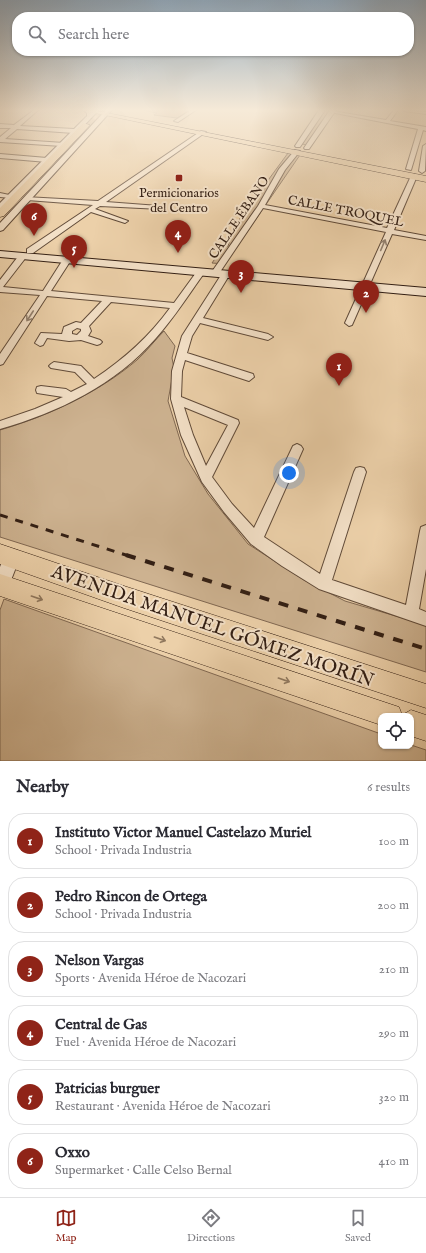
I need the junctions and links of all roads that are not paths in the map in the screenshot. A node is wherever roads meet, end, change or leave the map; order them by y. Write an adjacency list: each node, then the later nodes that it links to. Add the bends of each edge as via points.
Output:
1 (61, 146): 15 (street)
2 (62, 146): 25 (main road)
3 (67, 146): 26 (main road)
4 (76, 146): 19 (street)
5 (183, 146): 20 (street)
6 (269, 146): 13 (main road)
7 (274, 146): 13 (main road)
8 (299, 146): 13 (street, CALLE ÉBANO)
9 (309, 146): 12 (street)
10 (421, 146): 16 (street)
11 (426, 146): 16 (street)
12 (307, 148): 13 (main road); 16 (main road)
13 (296, 151): 16 (main road); 21 (street, CALLE ÉBANO, via 287,170 280,174)
14 (0, 156): 15 (street)
15 (47, 160): 18 (street)
16 (419, 174): 29 (street)
17 (0, 196): 18 (street)
18 (11, 196): 22 (street)
19 (27, 198): 20 (street); 28 (street)
20 (99, 204): 23 (street); 24 (street)
21 (261, 206): 29 (street, CALLE TROQUEL); 36 (street, CALLE ÉBANO)
22 (0, 208)
23 (159, 208)
24 (90, 210): 27 (street); 33 (street)
25 (0, 214)
26 (0, 221)
27 (125, 221)
28 (0, 228)
29 (389, 231): 30 (street, CALLE TROQUEL); 37 (street, one-way to 29)
30 (426, 238)
31 (0, 249): 33 (main road)
32 (0, 254): 33 (main road)
33 (26, 254): 34 (main road); 36 (main road); 38 (street)
34 (67, 260): 35 (main road); 42 (street)
35 (201, 272): 36 (main road); 44 (street)
36 (220, 272): 37 (main road); 45 (street, CALLE ÉBANO)
37 (366, 284): 39 (main road); 41 (main road); 46 (street)
38 (0, 285)
39 (426, 286)
40 (0, 289): 42 (street)
41 (426, 292)
42 (45, 294): 43 (street); 54 (street, one-way to 54)
43 (106, 302): 44 (street); 47 (street)
44 (176, 306): 57 (street, via 146,344 108,376)
45 (197, 319): 49 (street); 53 (street, CALLE ÉBANO, via 187,336)
46 (349, 323)
47 (84, 326): 48 (street, via 86,331); 50 (street, via 69,327 66,332)
48 (82, 337): 50 (street); 51 (street)
49 (268, 337)
50 (69, 338): 52 (street, via 44,335)
51 (97, 342)
52 (40, 343)
53 (181, 355): 56 (street); 60 (street, CALLE ÉBANO, via 177,371)
54 (0, 362)
55 (54, 366): 57 (street, via 78,368)
56 (249, 377)
57 (93, 384): 59 (street)
58 (42, 390): 59 (street, via 66,393)
59 (68, 397): 61 (street, via 26,418)
60 (176, 399): 64 (street, CALLE ÉBANO, via 187,435); 64 (street, via 234,423)
61 (0, 425)
62 (297, 449): 66 (street)
63 (360, 472): 68 (street)
64 (206, 478): 66 (street, CALLE ÉBANO, via 228,508)
65 (426, 531): 70 (street)
66 (256, 539): 68 (street, CALLE ÉBANO)
67 (6, 556): 69 (street); 72 (main road, AVENIDA MANUEL GÓMEZ MORÍN)
68 (324, 584): 70 (street, CALLE ÉBANO)
69 (0, 586): 73 (main road, AVENIDA MANUEL GÓMEZ MORÍN, one-way to 73)
70 (411, 615): 71 (street, CALLE ÉBANO)
71 (426, 619)
72 (426, 696)
73 (381, 713)
74 (414, 724): 75 (main road)
75 (426, 728)

